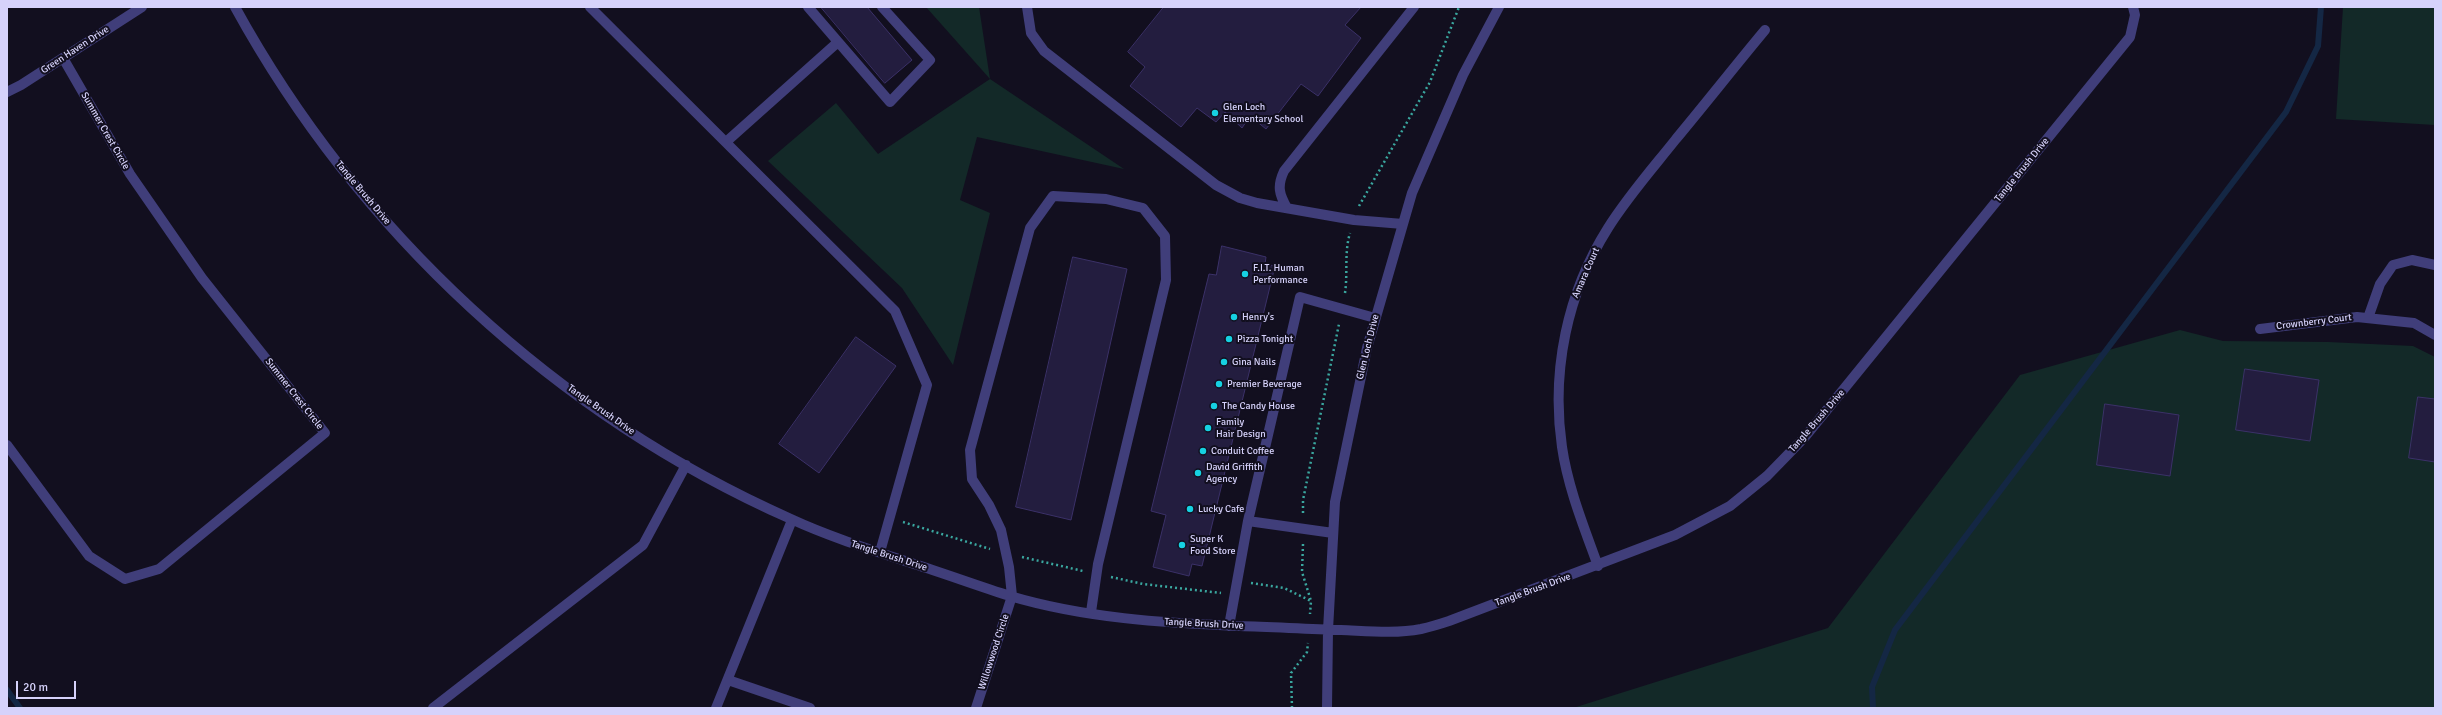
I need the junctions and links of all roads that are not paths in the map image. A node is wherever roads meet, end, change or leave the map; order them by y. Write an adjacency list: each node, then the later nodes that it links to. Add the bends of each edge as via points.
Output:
1 (142, 7): 12 (street, Green Haven Drive)
2 (590, 7): 14 (street)
3 (808, 7): 11 (street)
4 (882, 7): 11 (street, via 930,60 890,102)
5 (1027, 7): 15 (street, via 1031,33 1044,51 1216,185 1240,198)
6 (1414, 7): 15 (street, via 1284,171 1278,189)
7 (1499, 7): 16 (street, Glen Loch Drive, via 1463,75 1412,193)
8 (2133, 7): 28 (street, Tangle Brush Drive, via 2135,15 2130,37 1804,438 1767,476 1730,506 1675,535)
9 (238, 8): 23 (street, Tangle Brush Drive, via 279,81 317,136 388,223 430,269 478,316 526,356 616,422)
10 (1765, 30): 28 (street, Amara Court, via 1637,187 1612,222 1588,264 1572,303 1563,344 1558,398 1562,447 1572,493)
11 (838, 42): 14 (street)
12 (63, 58): 13 (street, Green Haven Drive); 22 (street, Summer Crest Circle, via 130,174 202,278 325,433 159,570 125,579 90,556)
13 (7, 92)
14 (726, 142): 27 (street, via 895,311 927,385)
15 (1286, 208): 16 (street, via 1354,220)
16 (1403, 224): 18 (street, Glen Loch Drive)
17 (2435, 265): 19 (street, via 2412,260 2393,265 2380,284)
18 (1375, 318): 25 (street, via 1300,297); 26 (street, Glen Loch Drive, via 1342,462)
19 (2368, 318): 20 (street, Crownberry Court, via 2358,317); 21 (street, Crownberry Court, via 2414,323)
20 (2260, 329)
21 (2435, 334)
22 (7, 445)
23 (686, 465): 24 (street, Tangle Brush Drive); 34 (street, via 643,545)
24 (792, 520): 27 (street, Tangle Brush Drive); 33 (street)
25 (1248, 520): 26 (street); 31 (street)
26 (1333, 533): 32 (street, Glen Loch Drive)
27 (880, 552): 29 (street, Tangle Brush Drive)
28 (1598, 566): 32 (street, Tangle Brush Drive, via 1422,629 1381,632)
29 (1012, 596): 30 (street, Tangle Brush Drive); 30 (street, via 1001,530 989,505 972,480 970,450 1030,228 1053,196 1106,199 1143,208 1165,236 1166,280 1096,574); 37 (street, Willowwood Circle)
30 (1091, 612): 31 (street, Tangle Brush Drive, via 1150,622)
31 (1229, 626): 32 (street, Tangle Brush Drive)
32 (1328, 630): 38 (street, Glen Loch Drive)
33 (728, 680): 35 (street); 36 (street)
34 (433, 708)
35 (716, 708)
36 (810, 708)
37 (976, 708)
38 (1327, 708)

